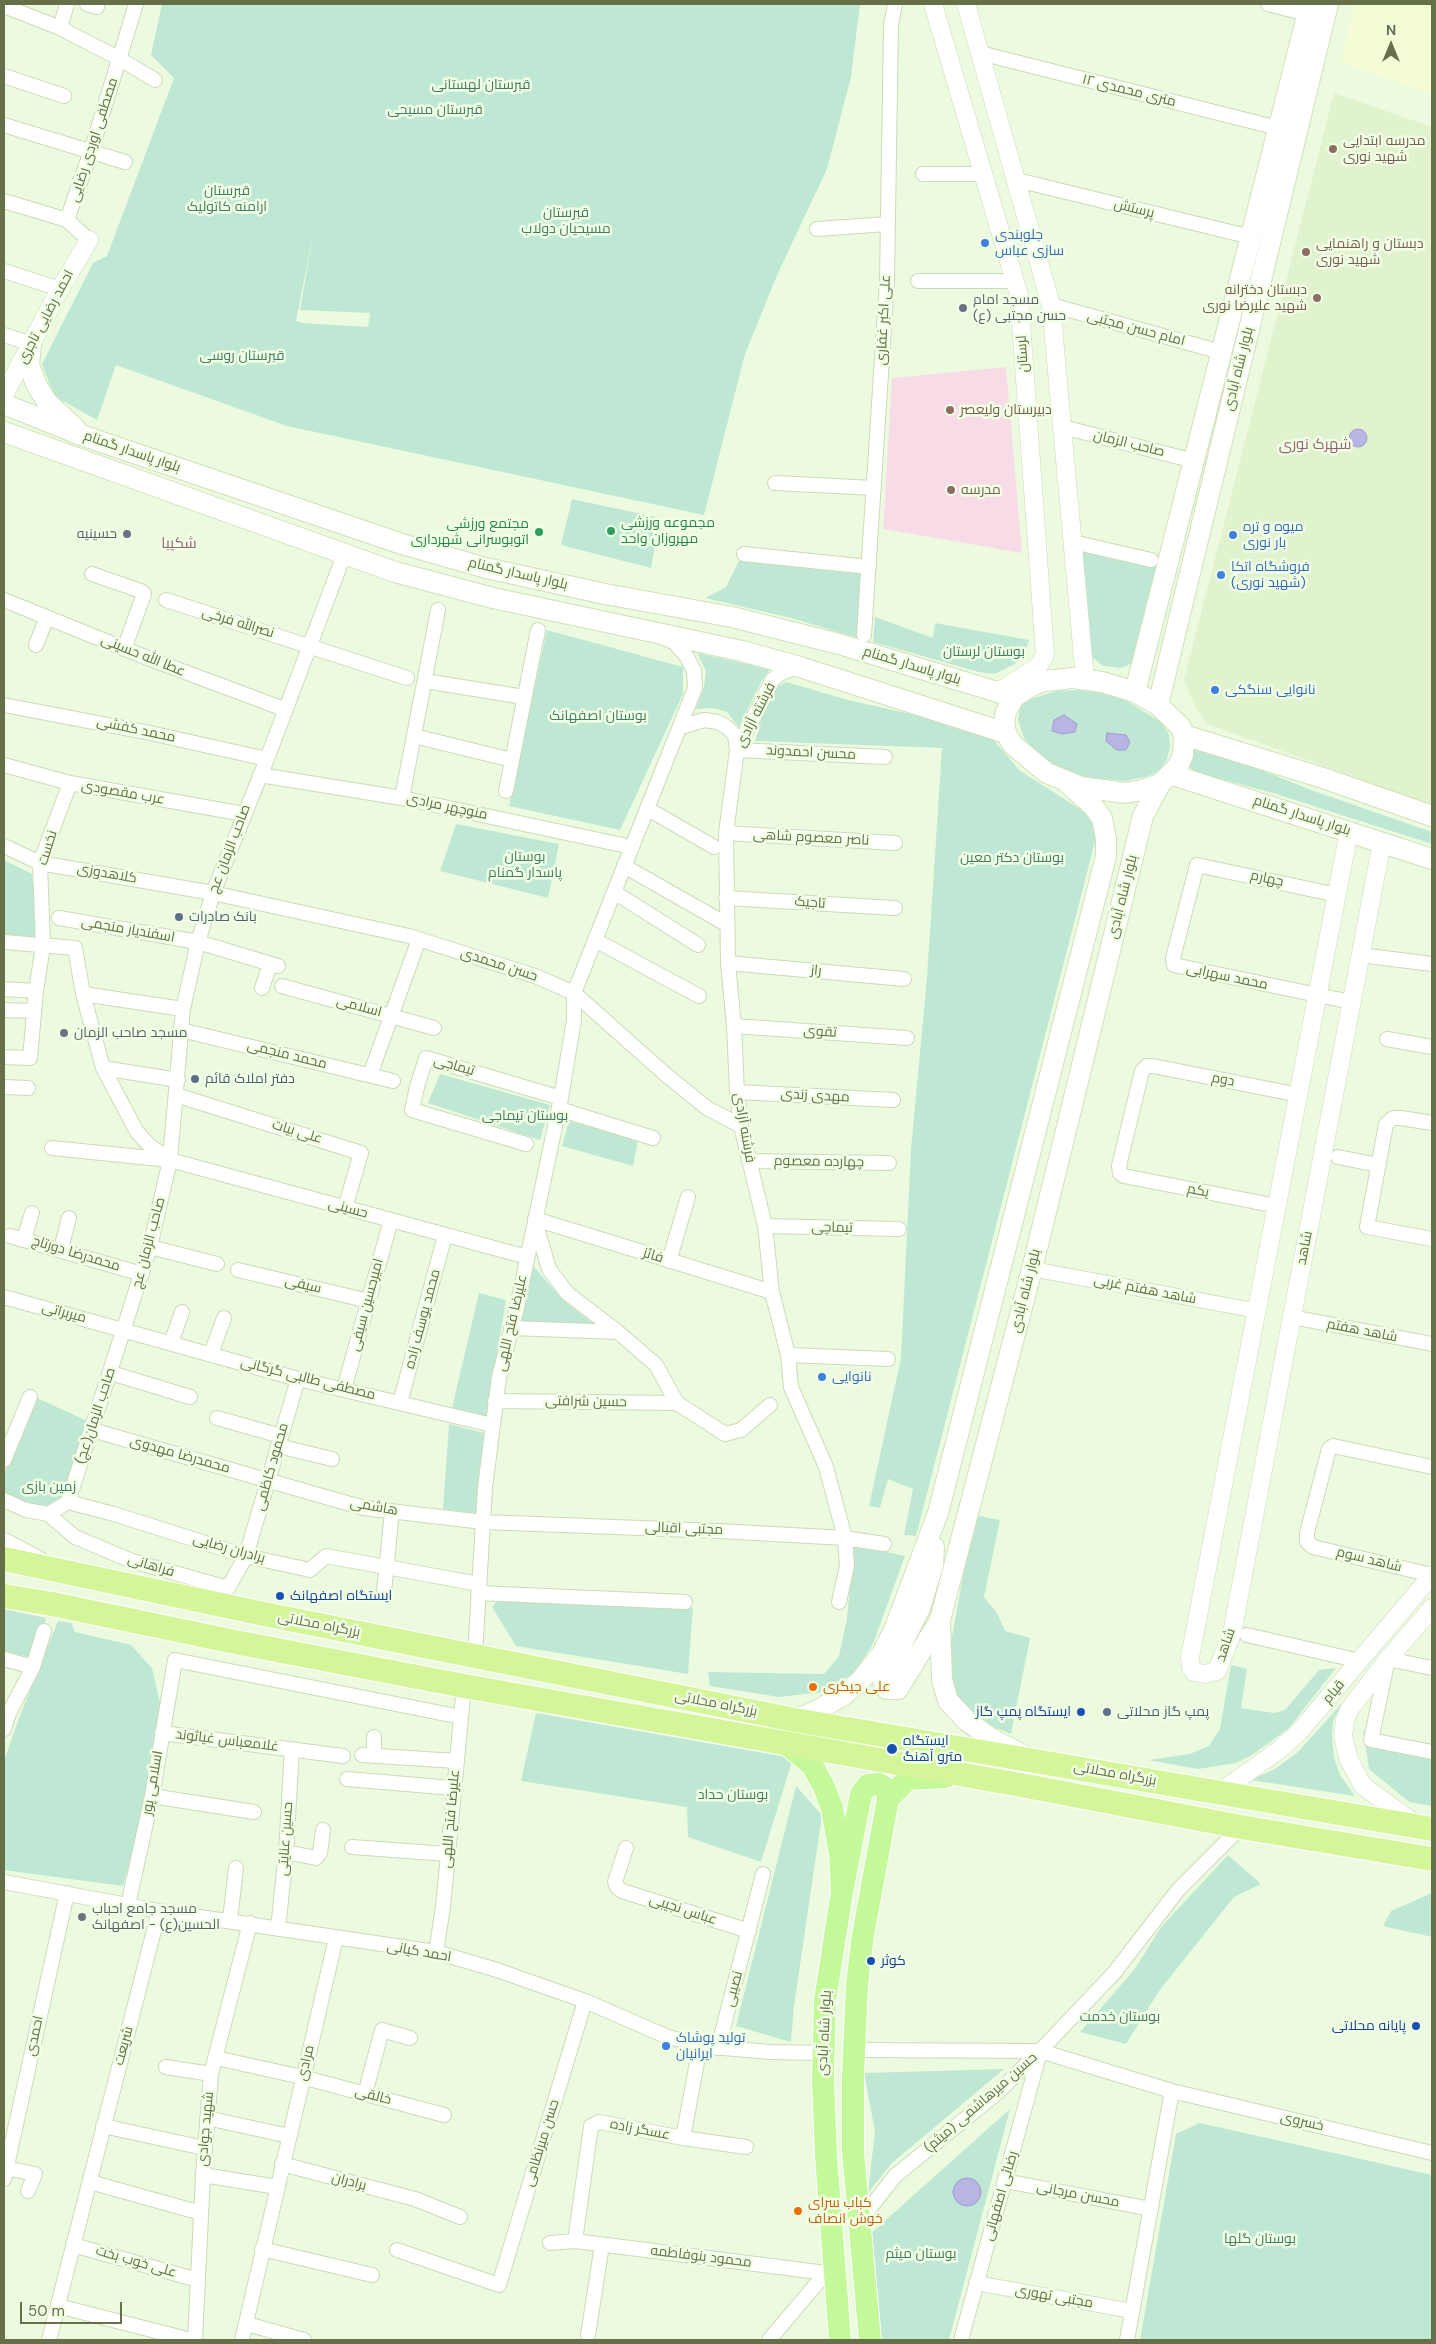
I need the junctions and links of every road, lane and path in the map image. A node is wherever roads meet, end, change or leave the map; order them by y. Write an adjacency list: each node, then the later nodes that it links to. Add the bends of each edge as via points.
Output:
1 (67, 4): 10 (street)
2 (136, 4): 12 (street, مصطفی اوردی رضایی)
3 (895, 4): 25 (street, علی اکبر غفاری, via 891,25)
4 (933, 4): 21 (street, لرستان)
5 (966, 4): 11 (street)
6 (1268, 4): 9 (street)
7 (1328, 4): 70 (main road, بلوار شاه آبادی)
8 (4, 6): 10 (street)
9 (1308, 9): 17 (main road, بلوار شاه آبادی)
10 (60, 28): 12 (street)
11 (980, 53): 17 (street, ۱۲ متری محمدی); 22 (street)
12 (120, 58): 14 (street); 18 (street, مصطفی اوردی رضایی)
13 (4, 76): 15 (street)
14 (155, 80)
15 (64, 96)
16 (4, 125): 18 (street)
17 (1278, 128): 27 (main road, بلوار شاه آبادی)
18 (91, 151): 19 (street); 24 (street, مصطفی اوردی رضایی)
19 (126, 162)
20 (923, 174): 21 (street)
21 (984, 174): 31 (street, لرستان)
22 (1017, 180): 27 (street, پرستش); 33 (street)
23 (4, 201): 24 (street)
24 (68, 220): 28 (street)
25 (887, 224): 26 (street); 45 (street, علی اکبر غفاری)
26 (816, 229)
27 (1251, 237): 36 (main road, بلوار شاه آبادی)
28 (90, 240): 32 (street, احمد رضایی تاجری)
29 (4, 271): 32 (street)
30 (918, 281): 31 (street)
31 (1014, 281): 67 (street, لرستان, via 1019,294 1045,655 1038,666)
32 (60, 289): 35 (street, احمد رضایی تاجری)
33 (1051, 305): 36 (street, امام حسن مجتبی); 39 (street)
34 (4, 335): 35 (street)
35 (31, 344): 37 (street, احمد رضایی تاجری); 41 (main road, via 29,365 36,384 47,402)
36 (1221, 352): 42 (main road, بلوار شاه آبادی)
37 (4, 395)
38 (4, 404): 41 (main road, بلوار پاسدار گمنام)
39 (1063, 427): 42 (street, صاحب الزمان); 46 (street)
40 (4, 432): 43 (main road, بلوار پاسدار گمنام)
41 (81, 435): 43 (main road, via 70,440 68,453); 67 (main road, بلوار پاسدار گمنام, via 393,541 486,568 732,617 839,644)
42 (1194, 461): 66 (main road, بلوار شاه آبادی)
43 (87, 464): 48 (main road, بلوار پاسدار گمنام)
44 (774, 483): 45 (street)
45 (874, 488): 50 (street, علی اکبر غفاری)
46 (1074, 542): 49 (street); 64 (street)
47 (744, 554): 50 (street)
48 (344, 555): 56 (main road, بلوار پاسدار گمنام, via 493,598); 60 (street, صاحب الزمان عج)
49 (1151, 560)
50 (869, 567): 58 (street, علی اکبر غفاری)
51 (92, 574): 61 (street, via 144,594)
52 (4, 600): 55 (street, عطا الله حسینی)
53 (166, 600): 60 (street, نصرالله فرخی)
54 (438, 610): 65 (street)
55 (47, 617): 59 (street); 61 (street, عطا الله حسینی)
56 (643, 628): 62 (main road, بلوار پاسدار گمنام); 72 (street, via 674,643 694,671 695,688)
57 (538, 630): 68 (street)
58 (864, 635)
59 (36, 645)
60 (310, 646): 63 (street, نصرالله فرخی); 71 (street, صاحب الزمان عج)
61 (124, 649): 71 (street, عطا الله حسینی)
62 (800, 667): 73 (main road, بلوار پاسدار گمنام); 76 (street, فرشته آزادی, via 772,679)
63 (407, 678)
64 (1085, 679): 66 (main road); 67 (main road, via 1045,681)
65 (425, 681): 68 (street); 75 (street)
66 (1135, 692): 70 (main road)
67 (1006, 695): 73 (main road)
68 (524, 697): 79 (street)
69 (4, 705): 78 (street, محمد کفشی)
70 (1158, 705): 74 (main road, via 1170,714)
71 (284, 709): 78 (street, صاحب الزمان عج)
72 (681, 727): 76 (street, via 704,720 718,722 735,735); 87 (street)
73 (1006, 733): 83 (main road, via 1013,745 1034,765)
74 (1184, 735): 82 (main road, via 1183,754 1178,766); 89 (main road)
75 (414, 736): 79 (street); 86 (street)
76 (737, 750): 77 (street, محسن احمدوند); 91 (street, فرشته آزادی)
77 (885, 757)
78 (267, 759): 81 (street, صاحب الزمان عج)
79 (512, 760): 85 (street)
80 (4, 765): 84 (street, عرب مقصودی)
81 (260, 775): 86 (street, منوچهر مرادی); 88 (street, صاحب الزمان عج)
82 (1165, 779): 83 (main road, via 1142,790 1125,793 1081,787); 90 (main road, بلوار پاسدار گمنام); 179 (main road, بلوار شاه آبادی, via 1143,816)
83 (1064, 780): 216 (main road, بلوار شاه آبادی, via 1102,818 1106,856)
84 (70, 783): 88 (street, عرب مقصودی); 98 (street, نخست)
85 (506, 791)
86 (402, 798): 95 (street, منوچهر مرادی)
87 (648, 809): 95 (street); 96 (street)
88 (244, 814): 102 (street, صاحب الزمان عج)
89 (1432, 816)
90 (1349, 831): 92 (main road, بلوار پاسدار گمنام); 103 (street, شاهد)
91 (726, 833): 93 (street, ناصر معصوم شاهی); 104 (street, فرشته آزادی)
92 (1382, 842): 97 (main road, بلوار پاسدار گمنام); 114 (street, شاهد)
93 (895, 843)
94 (4, 846): 98 (street, کلاهدوزی)
95 (632, 847): 100 (street)
96 (714, 847)
97 (1432, 859)
98 (40, 863): 102 (street, کلاهدوزی); 113 (street, نخست)
99 (1197, 865): 103 (street, چهارم); 125 (street, محمد سهرابی, via 1173,958 1174,965)
100 (624, 866): 101 (street); 107 (street)
101 (614, 892): 109 (street); 112 (street)
102 (213, 893): 108 (street, حسن محمدی); 111 (street, صاحب الزمان عج)
103 (1337, 895): 125 (street, شاهد)
104 (726, 898): 105 (street, تاجیک); 107 (street, فرشته آزادی)
105 (895, 908)
106 (58, 918): 111 (street, اسفندیار منجمی)
107 (726, 924): 115 (street, فرشته آزادی)
108 (419, 939): 122 (street, حسن محمدی, via 535,976); 130 (street)
109 (595, 940): 122 (street); 124 (street)
110 (4, 942): 113 (street)
111 (198, 942): 119 (street, اسفندیار منجمی, via 274,965); 128 (street, صاحب الزمان عج)
112 (698, 945)
113 (43, 946): 121 (street, نخست); 123 (street, via 75,948)
114 (1360, 955): 116 (street); 126 (street, شاهد)
115 (728, 963): 117 (street, راز); 131 (street, فرشته آزادی)
116 (1432, 964)
117 (904, 979)
118 (282, 986): 130 (street, اسلامی)
119 (262, 988)
120 (4, 989): 121 (street)
121 (36, 991): 129 (street, نخست)
122 (574, 993): 148 (street, علیرضا فتح‌ اللهی, via 574,1020); 150 (street, حسن محمدی, via 707,1108)
123 (83, 994): 128 (street); 138 (street)
124 (699, 996)
125 (1318, 996): 126 (street, محمد سهرابی); 146 (street, شاهد)
126 (1351, 1002): 187 (street, شاهد)
127 (4, 1010): 129 (street)
128 (183, 1010): 133 (street, صاحب الزمان عج)
129 (34, 1011): 137 (street, نخست, via 30,1058)
130 (392, 1015): 132 (street, اسلامی); 139 (street)
131 (734, 1026): 134 (street, تقوی); 144 (street, فرشته آزادی)
132 (434, 1028)
133 (181, 1030): 139 (street, محمد منجمی); 140 (street, صاحب الزمان عج)
134 (907, 1038)
135 (1387, 1040): 136 (street)
136 (1432, 1047)
137 (4, 1057)
138 (103, 1068): 140 (street); 155 (street, via 137,1132)
139 (370, 1075): 141 (street, محمد منجمی)
140 (178, 1080): 145 (street, صاحب الزمان عج)
141 (393, 1081)
142 (4, 1087): 143 (street)
143 (28, 1088)
144 (737, 1092): 147 (street, مهدی زندی); 150 (street, فرشته آزادی)
145 (176, 1095): 155 (street, صاحب الزمان عج); 162 (street, علی بیات, via 362,1153)
146 (1299, 1095): 159 (street, دوم, via 1147,1066 1142,1071); 161 (street, شاهد)
147 (893, 1100)
148 (560, 1103): 151 (street); 152 (street, تیماجی, via 426,1058 412,1110); 165 (street, علیرضا فتح‌ اللهی)
149 (1432, 1124): 158 (street, via 1393,1118 1386,1124)
150 (741, 1126): 156 (street, فرشته آزادی)
151 (653, 1138)
152 (526, 1144)
153 (52, 1148): 155 (street)
154 (1338, 1157): 158 (street)
155 (170, 1160): 162 (street, حسینی); 173 (street, صاحب الزمان عج)
156 (749, 1161): 157 (street, چهارده معصوم); 167 (street, فرشته آزادی)
157 (889, 1163)
158 (1378, 1165): 172 (street, via 1367,1227)
159 (1120, 1172): 161 (street, یکم, via 1124,1176)
160 (688, 1197): 176 (street)
161 (1277, 1206): 184 (street, شاهد)
162 (344, 1208): 166 (street, حسینی)
163 (32, 1213): 171 (street)
164 (69, 1218): 174 (street)
165 (535, 1219): 175 (street, علیرضا فتح‌ اللهی); 176 (street, فائز); 190 (street, via 549,1269 567,1293)
166 (391, 1220): 169 (street, حسینی); 183 (street, امیرحسین سیفی)
167 (765, 1226): 168 (street, تیماچی); 181 (street, فرشته آزادی)
168 (899, 1229)
169 (445, 1235): 175 (street, حسینی); 202 (street, محمد یوسف زاده)
170 (10, 1236): 171 (street, محمدرضا دورتاج)
171 (24, 1239): 174 (street, محمدرضا دورتاج)
172 (1432, 1239)
173 (150, 1247): 177 (street); 180 (street, صاحب الزمان عج)
174 (62, 1249): 180 (street, محمدرضا دورتاج)
175 (527, 1257): 188 (street, علیرضا فتح‌ اللهی)
176 (669, 1260): 181 (street, فائز)
177 (217, 1264)
178 (238, 1270): 183 (street, سیفی)
179 (1032, 1270): 184 (street, شاهد هفتم غربی); 233 (main road, بلوار شاه آبادی)
180 (142, 1274): 189 (street, صاحب الزمان عج)
181 (772, 1292): 194 (street, فرشته آزادی)
182 (4, 1297): 189 (street, میربراتی)
183 (369, 1301): 198 (street, امیرحسین سیفی)
184 (1258, 1311): 187 (street, شاهد, via 1190,1657 1194,1672 1216,1671 1232,1632)
185 (182, 1312): 191 (street)
186 (224, 1318): 193 (street)
187 (1292, 1318): 192 (street, شاهد هفتم)
188 (511, 1328): 190 (street); 201 (street, علیرضا فتح‌ اللهی)
189 (125, 1330): 191 (street, مصطفی طالبی گرگانی); 196 (street, صاحب الزمان(عج))
190 (618, 1332): 203 (street, via 656,1366)
191 (171, 1343): 193 (street, مصطفی طالبی گرگانی)
192 (1432, 1344)
193 (212, 1354): 197 (street, مصطفی طالبی گرگانی)
194 (788, 1355): 195 (street); 219 (street, فرشته آزادی, via 791,1386 826,1466)
195 (888, 1359)
196 (110, 1373): 200 (street); 207 (street, صاحب الزمان(عج))
197 (298, 1378): 198 (street, مصطفی طالبی گرگانی); 208 (street, محمود کاظمی)
198 (344, 1390): 202 (street, مصطفی طالبی گرگانی)
199 (30, 1397): 209 (street)
200 (190, 1397)
201 (496, 1401): 203 (street, حسین شرافتی); 206 (street, علیرضا فتح‌ اللهی)
202 (400, 1403): 206 (street, مصطفی طالبی گرگانی)
203 (677, 1403): 204 (street, via 726,1434 741,1430)
204 (770, 1405)
205 (217, 1418): 208 (street)
206 (492, 1425): 218 (street, علیرضا فتح‌ اللهی)
207 (92, 1430): 212 (street, محمدرضا مهدوی); 214 (street, صاحب الزمان(عج))
208 (279, 1441): 210 (street); 212 (street, محمود کاظمی)
209 (4, 1460)
210 (332, 1460)
211 (1432, 1467): 226 (street, شاهد سوم, via 1333,1446 1329,1449 1307,1533 1307,1542 1313,1547)
212 (268, 1480): 215 (street, هاشمی, via 364,1508); 222 (street, محمود کاظمی)
213 (4, 1500): 217 (street, فراهانی, via 26,1510)
214 (68, 1502): 217 (street); 222 (street, برادران رضایی)
215 (392, 1511): 218 (street, هاشمی); 225 (street)
216 (938, 1512): 233 (main road, via 933,1565 920,1608 883,1681 887,1690 898,1690); 246 (main road, بلوار شاه آبادی, via 883,1652 861,1680 844,1695)
217 (48, 1514): 222 (street, فراهانی, via 75,1536 132,1561 228,1588)
218 (483, 1522): 219 (street, مجتبی اقبالی); 227 (street, علیرضا فتح‌ اللهی)
219 (845, 1538): 221 (street, مجتبی اقبالی); 231 (street, فرشته آزادی, via 847,1566)
220 (4, 1543): 224 (main road)
221 (884, 1544)
222 (246, 1556): 225 (street, برادران رضایی, via 310,1570 326,1556)
223 (4, 1559): 224 (highway, بزرگراه محلاتی)
224 (51, 1567): 236 (highway, بزرگراه محلاتی)
225 (387, 1567): 227 (street); 228 (street)
226 (1432, 1575): 240 (street, قیام)
227 (479, 1589): 230 (street); 236 (street, علیرضا فتح‌ اللهی)
228 (384, 1592)
229 (4, 1596): 242 (highway, بزرگراه محلاتی)
230 (685, 1602)
231 (839, 1602)
232 (1432, 1608): 237 (street, قیام)
233 (940, 1620): 254 (main road, بلوار شاه آبادی, via 942,1680 948,1701 967,1721 992,1739)
234 (44, 1631): 239 (street)
235 (1247, 1635): 240 (street)
236 (474, 1656): 246 (highway, بزرگراه محلاتی)
237 (1388, 1659): 241 (street); 243 (street, قیام); 252 (street, via 1371,1740)
238 (4, 1660): 239 (street)
239 (33, 1667): 244 (street)
240 (1355, 1667): 243 (street, via 1356,1684); 259 (street, قیام, via 1299,1732)
241 (1432, 1668)
242 (464, 1686): 245 (street, علیرضا فتح اللهی); 250 (highway, بزرگراه محلاتی)
243 (1366, 1688): 264 (street, قیام, via 1345,1720 1343,1736 1349,1760 1363,1786)
244 (6, 1712): 247 (street)
245 (461, 1717): 248 (street, اسلامی پور, via 175,1660); 255 (street, علیرضا فتح اللهی)
246 (794, 1720): 254 (highway, بزرگراه محلاتی)
247 (4, 1730)
248 (162, 1733): 251 (street, غلامعباس غیاثوند); 260 (street, اسلامی پور)
249 (374, 1737): 255 (street, via 368,1756)
250 (786, 1744): 256 (highway, بزرگراه محلاتی); 274 (main road, بلوار شاه آبادی, via 812,1765 829,1797 839,1845)
251 (292, 1749): 253 (street, غلامعباس غیاثوند); 268 (street, حسین عنایتی)
252 (1432, 1752)
253 (343, 1756)
254 (1031, 1760): 259 (highway, بزرگراه محلاتی)
255 (456, 1761): 258 (street, علیرضا فتح اللهی)
256 (966, 1776): 261 (main road, via 908,1779); 263 (highway, بزرگراه محلاتی)
257 (347, 1779): 258 (street)
258 (453, 1788): 269 (street, علیرضا فتح اللهی)
259 (1220, 1792): 264 (highway, بزرگراه محلاتی)
260 (152, 1796): 262 (street); 276 (street, اسلامی پور)
261 (888, 1799): 274 (main road, via 886,1789 879,1784 868,1785 861,1794); 288 (main road, via 857,1984)
262 (254, 1812)
263 (1241, 1827): 270 (highway, بزرگراه محلاتی); 289 (street, حسین میرهاشمی (میثم), via 1178,1890 1114,1974)
264 (1426, 1828)
265 (323, 1830): 268 (street, via 320,1853 316,1858)
266 (352, 1847): 269 (street)
267 (626, 1848): 281 (street, عباس نجیبی, via 615,1882 617,1887)
268 (286, 1852): 280 (street, حسین عنایتی)
269 (448, 1854): 283 (street, علیرضا فتح اللهی)
270 (1432, 1859)
271 (236, 1868): 278 (street)
272 (763, 1874): 281 (street, نصیبی)
273 (4, 1882): 275 (street, احمد کیانی)
274 (842, 1892): 290 (main road, بلوار شاه آبادی, via 825,2000)
275 (66, 1893): 276 (street, احمد کیانی); 306 (street, احمدی)
276 (128, 1905): 277 (street, احمد کیانی)
277 (160, 1911): 278 (street, احمد کیانی); 299 (street, شریعت)
278 (230, 1920): 279 (street, احمد کیانی)
279 (250, 1923): 280 (street, احمد کیانی); 291 (street, شهید جوادی)
280 (278, 1929): 282 (street, احمد کیانی)
281 (749, 1931): 287 (street, نصیبی)
282 (336, 1938): 283 (street, احمد کیانی); 294 (street, مرادی)
283 (436, 1952): 284 (street, احمد کیانی)
284 (585, 2001): 286 (street, احمد کیانی, via 668,2037); 321 (street, حسن میرنظامی, via 499,2285)
285 (410, 2038): 296 (street, via 382,2030)
286 (700, 2046): 287 (street, احمد کیانی); 301 (street)
287 (718, 2048): 290 (street, احمد کیانی)
288 (854, 2050): 289 (street, خسروی); 315 (main road, via 853,2152)
289 (1040, 2051): 295 (street, خسروی); 308 (street, رضائی اصفهانی); 315 (street, حسین میرهاشمی (میثم), via 998,2092 895,2176)
290 (824, 2053): 322 (main road, بلوار شاه آبادی)
291 (216, 2058): 293 (street, شهید جوادی); 294 (street, خالقی)
292 (166, 2067): 293 (street)
293 (211, 2074): 298 (street, شهید جوادی)
294 (302, 2077): 296 (street, خالقی); 300 (street, مرادی)
295 (1172, 2091): 304 (street, خسروی); 312 (street)
296 (365, 2094): 297 (street, خالقی)
297 (444, 2115)
298 (207, 2118): 300 (street); 303 (street, شهید جوادی)
299 (103, 2126): 303 (street); 309 (street, شریعت)
300 (289, 2136): 305 (street, مرادی)
301 (683, 2138): 302 (street, عسگر زاده); 316 (street, عسگر زاده, via 599,2122 591,2126)
302 (746, 2146)
303 (204, 2148): 307 (street, شهید جوادی)
304 (1432, 2153)
305 (282, 2164): 310 (street, مرادی); 314 (street, برادران, via 415,2199)
306 (5, 2173): 311 (street, via 35,2174)
307 (202, 2175): 310 (street); 313 (street, شهید جوادی)
308 (1005, 2181): 312 (street, محسن مرجانی); 325 (street, رضائی اصفهانی)
309 (90, 2182): 313 (street); 318 (street, شریعت)
310 (277, 2187): 320 (street, مرادی)
311 (28, 2191)
312 (1151, 2209): 327 (street)
313 (201, 2213): 324 (street, شهید جوادی)
314 (460, 2217)
315 (859, 2222): 337 (main road)
316 (575, 2241): 317 (street, محمود بنوفاطمه); 319 (street, محمود بنوفاطمه)
317 (550, 2243)
318 (73, 2245): 324 (street, علی خوب بخت); 326 (street, شریعت)
319 (602, 2245): 322 (street, محمود بنوفاطمه); 329 (street)
320 (262, 2248): 323 (street); 328 (street, مرادی)
321 (397, 2250)
322 (830, 2267): 335 (street); 336 (main road, بلوار شاه آبادی)
323 (372, 2275)
324 (198, 2280): 332 (street, شهید جوادی)
325 (976, 2283): 327 (street, مجتبی تهوری); 338 (street, رضائی اصفهانی)
326 (58, 2306): 330 (street, شریعت); 331 (street)
327 (1132, 2311): 339 (street)
328 (247, 2324): 333 (street, مرادی); 334 (street)
329 (588, 2335)
330 (49, 2340)
331 (191, 2340)
332 (196, 2340)
333 (242, 2340)
334 (304, 2340)
335 (769, 2340)
336 (840, 2340)
337 (870, 2340)
338 (961, 2340)
339 (1127, 2340)

